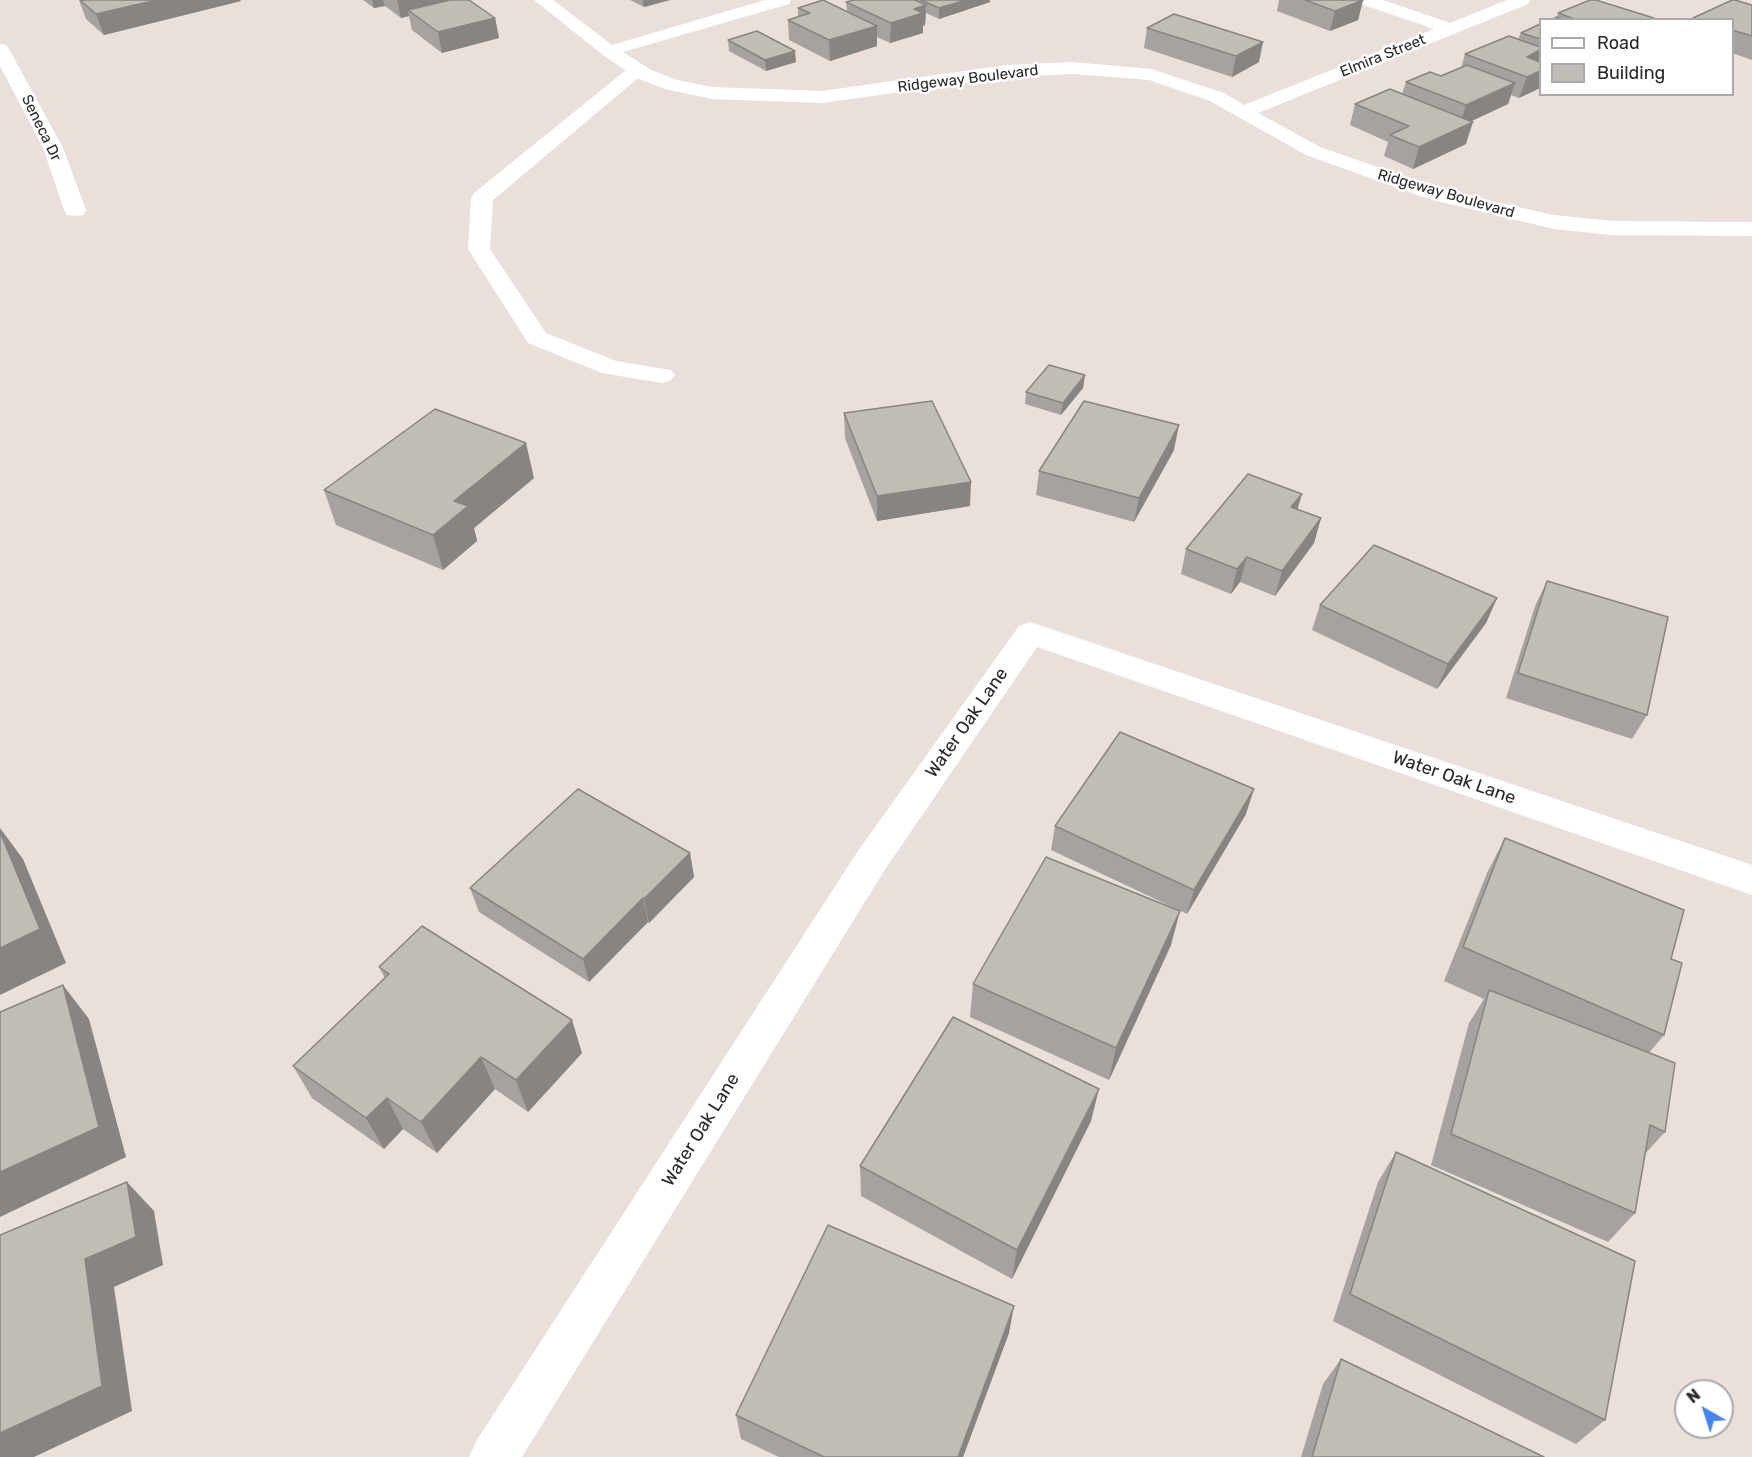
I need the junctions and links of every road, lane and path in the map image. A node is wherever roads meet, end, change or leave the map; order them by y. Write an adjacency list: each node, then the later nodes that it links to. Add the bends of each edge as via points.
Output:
1 (542, 0): 7 (street, Ridgeway Boulevard)
2 (783, 0): 7 (street)
3 (1367, 0): 5 (street)
4 (1522, 0): 5 (street, Elmira Street)
5 (1451, 29): 9 (street, Elmira Street)
6 (0, 49): 10 (street, Seneca Dr, via 53,148)
7 (609, 51): 8 (street, Ridgeway Boulevard)
8 (637, 70): 9 (street, Ridgeway Boulevard, via 672,86 712,93 822,97 1007,71 1072,68 1151,75 1217,97); 12 (street, via 482,198 480,249 537,338 611,368)
9 (1244, 112): 11 (street, Ridgeway Boulevard, via 1322,154 1436,195 1498,210 1554,222 1611,228)
10 (75, 210)
11 (1752, 229)
12 (662, 375)
13 (1752, 880): 14 (street, Water Oak Lane, via 1030,633 871,861)
14 (494, 1457)

